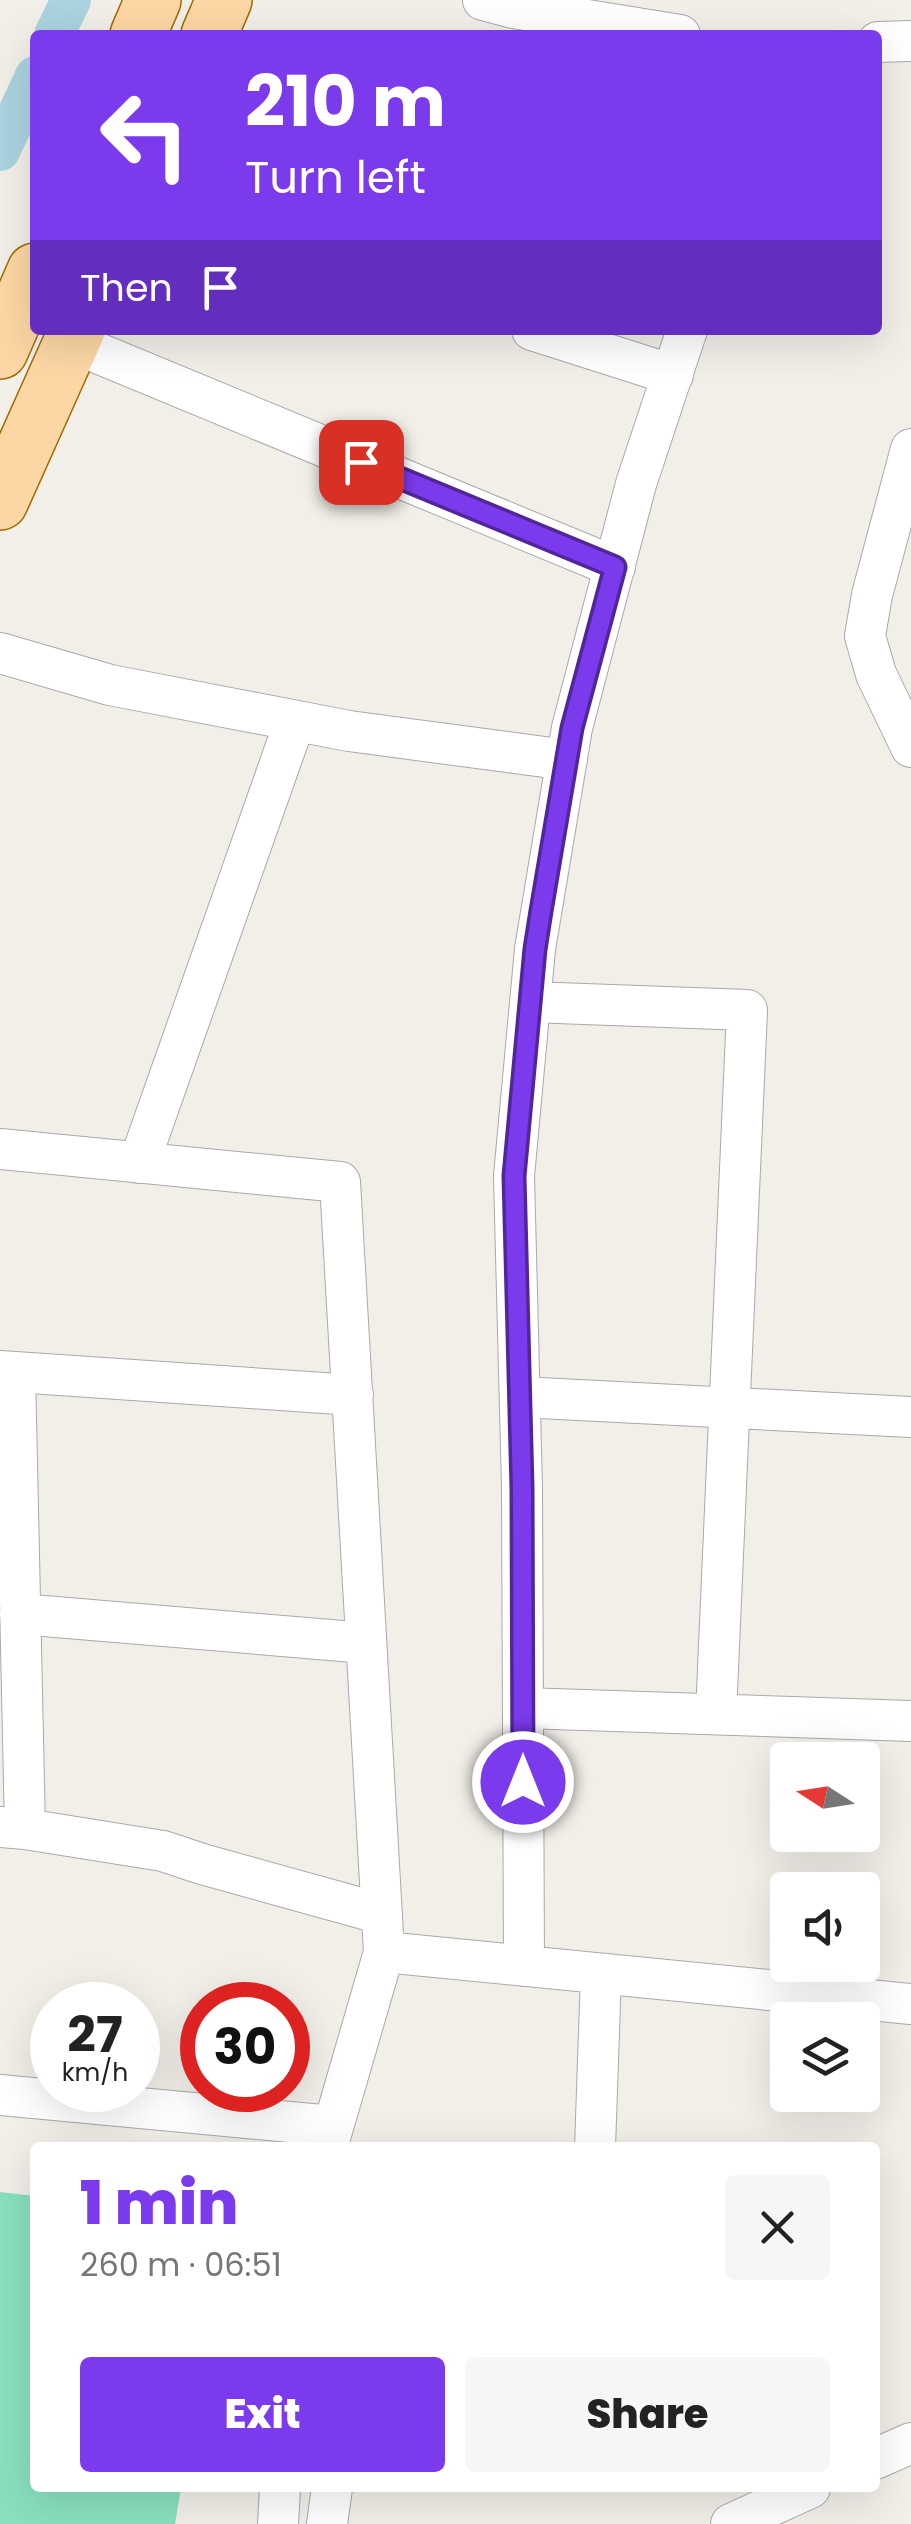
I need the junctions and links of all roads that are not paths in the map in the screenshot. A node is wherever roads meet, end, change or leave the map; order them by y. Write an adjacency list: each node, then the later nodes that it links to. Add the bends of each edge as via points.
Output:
1 (153, 0): 4 (main road)
2 (224, 0): 5 (main road)
3 (483, 0): 6 (street)
4 (140, 30)
5 (211, 30)
6 (649, 30)
7 (911, 41): 8 (street)
8 (882, 42)
9 (30, 282): 13 (main road)
10 (548, 335): 14 (street)
11 (685, 335): 14 (street)
12 (74, 336): 16 (main road); 17 (street)
13 (0, 351)
14 (672, 375): 17 (street)
15 (911, 449): 20 (street, via 866,636 876,674)
16 (0, 502)
17 (615, 567): 21 (street)
18 (0, 653): 19 (street, via 110,685)
19 (297, 721): 21 (street); 24 (street)
20 (911, 747)
21 (566, 760): 22 (street)
22 (530, 1002): 27 (street, via 514,1176); 28 (street, via 746,1010)
23 (0, 1149): 24 (street)
24 (139, 1163): 26 (street, via 340,1182)
25 (8, 1372): 26 (street); 30 (street)
26 (353, 1395): 31 (street)
27 (520, 1397): 28 (street); 32 (street)
28 (729, 1407): 29 (street); 33 (street)
29 (911, 1417)
30 (20, 1614): 31 (street); 35 (street)
31 (366, 1643): 36 (street)
32 (523, 1708): 33 (street); 37 (street)
33 (716, 1714): 34 (street)
34 (911, 1721)
35 (12, 1828): 36 (street, via 163,1851)
36 (383, 1933): 37 (street); 41 (street)
37 (524, 1966): 38 (street)
38 (601, 1974): 39 (street); 42 (street)
39 (911, 2004)
40 (0, 2095): 41 (street)
41 (339, 2140)
42 (595, 2142)
43 (911, 2443): 44 (street)
44 (880, 2456)
45 (280, 2492): 48 (street)
46 (331, 2492): 49 (street)
47 (801, 2492): 50 (street)
48 (278, 2524)
49 (326, 2524)
50 (731, 2524)

